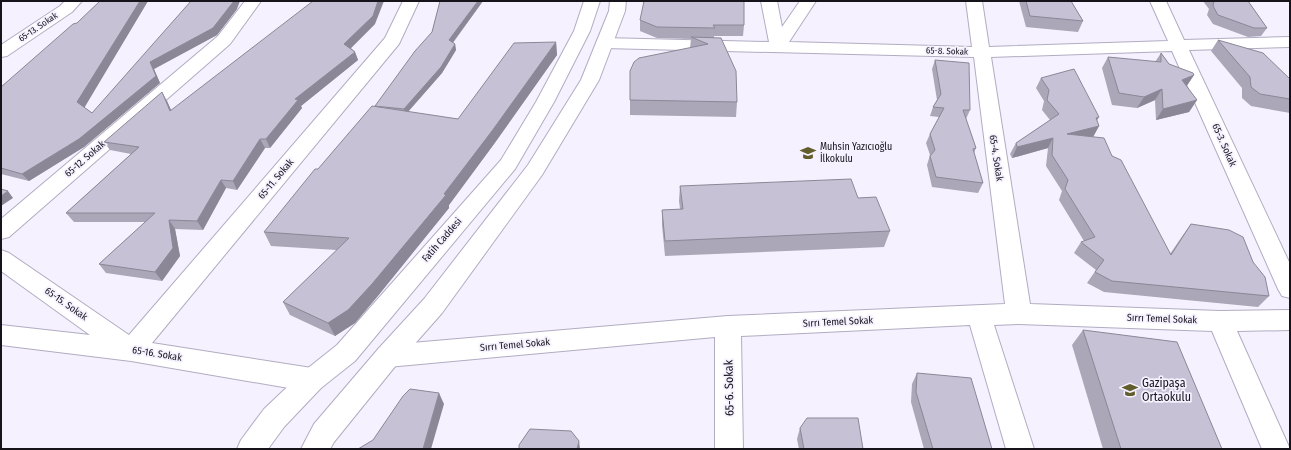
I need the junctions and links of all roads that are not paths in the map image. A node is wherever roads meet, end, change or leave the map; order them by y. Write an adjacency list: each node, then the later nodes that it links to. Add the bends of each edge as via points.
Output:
1 (74, 1): 14 (street, 65-13. Sokak)
2 (253, 1): 16 (street, 65-12. Sokak, via 224,40)
3 (411, 1): 25 (street, 65-11. Sokak, via 393,40)
4 (592, 1): 27 (street, Fatih Caddesi, via 582,31 545,102 508,164 346,353)
5 (618, 1): 11 (street)
6 (769, 1): 12 (street)
7 (808, 1): 12 (street)
8 (974, 1): 15 (street, 65-4. Sokak)
9 (1158, 1): 13 (street, 65-3. Sokak)
10 (1290, 42): 13 (street, 65-8. Sokak)
11 (604, 43): 12 (street, 65-8. Sokak); 26 (street, via 590,80 535,170 433,306)
12 (778, 46): 15 (street, 65-8. Sokak)
13 (1179, 46): 15 (street, 65-8. Sokak); 18 (street, 65-3. Sokak)
14 (1, 52)
15 (980, 52): 19 (street, 65-4. Sokak)
16 (1, 231)
17 (1, 259): 25 (street, 65-15. Sokak)
18 (1290, 289)
19 (1020, 314): 20 (street, Sırrı Temel Sokak); 22 (street, Sırrı Temel Sokak)
20 (979, 315): 23 (street, Sırrı Temel Sokak); 31 (street)
21 (1290, 320): 22 (street, Sırrı Temel Sokak)
22 (1220, 321): 32 (street)
23 (728, 326): 26 (street, Sırrı Temel Sokak); 30 (street, 65-6. Sokak)
24 (1, 335): 25 (street, 65-16. Sokak)
25 (131, 350): 27 (street, 65-16. Sokak)
26 (388, 356): 29 (street, via 324,433)
27 (312, 380): 28 (street, Fatih Caddesi, via 274,418)
28 (251, 449)
29 (315, 449)
30 (729, 449)
31 (1020, 449)
32 (1276, 449)

